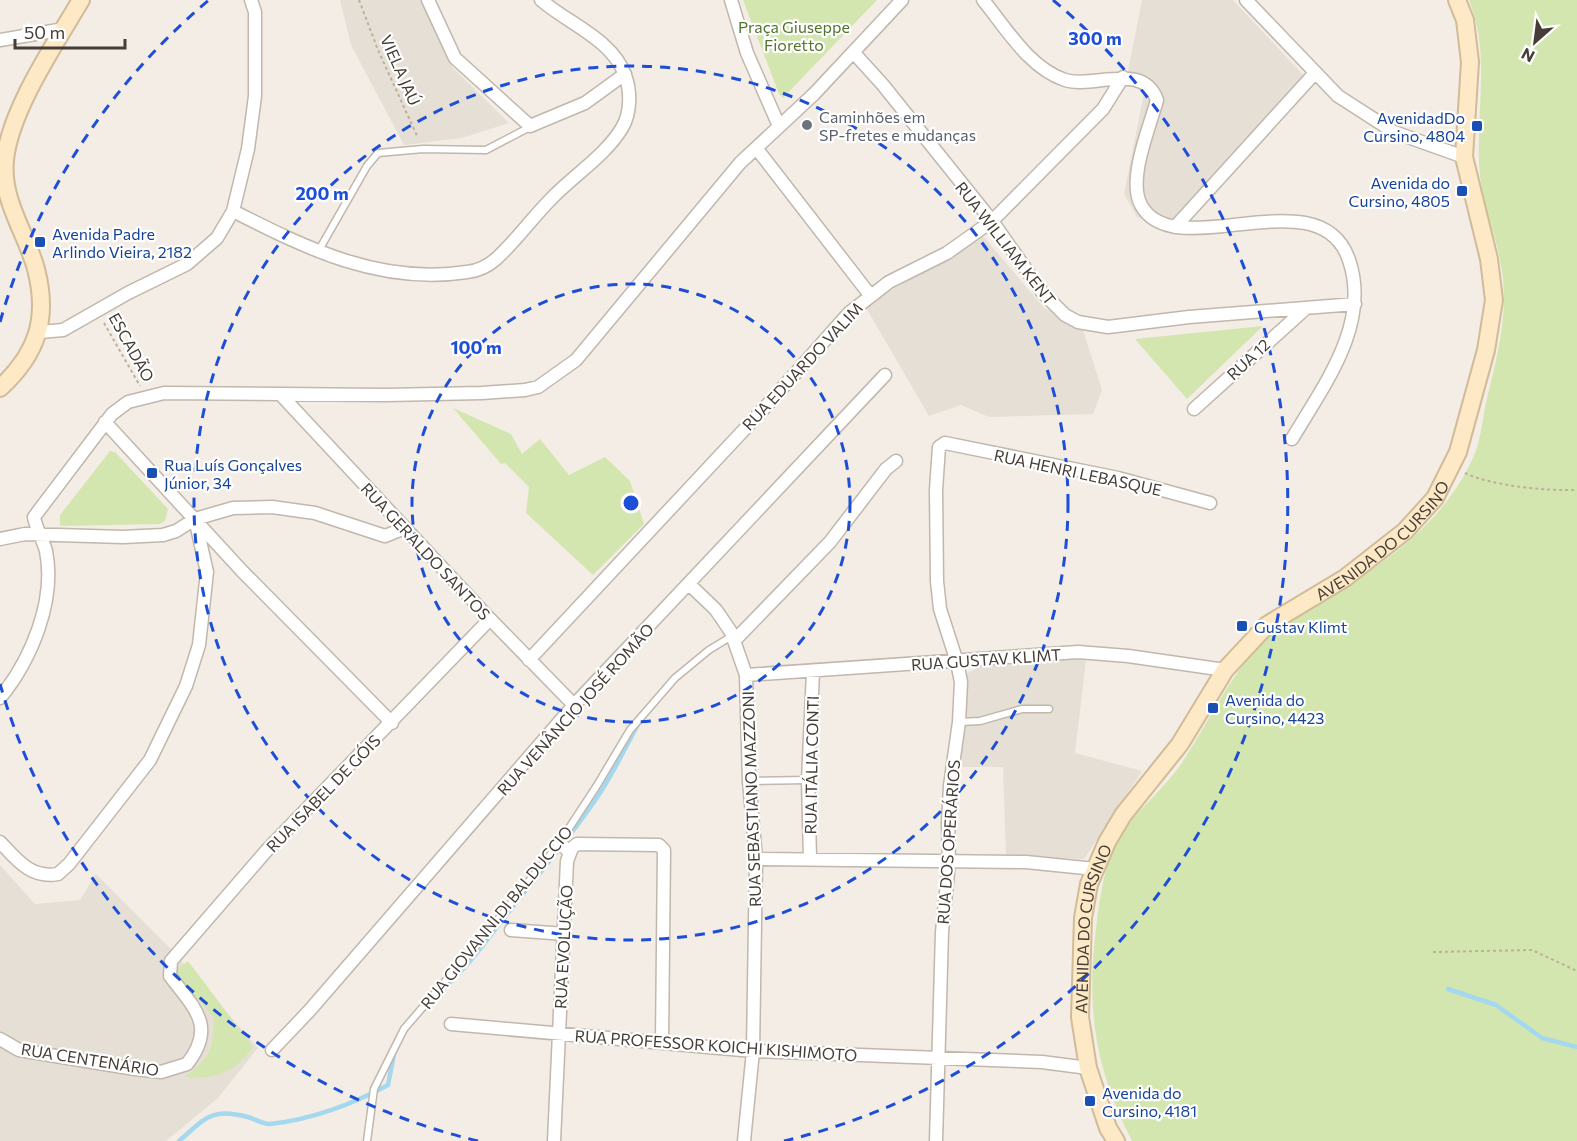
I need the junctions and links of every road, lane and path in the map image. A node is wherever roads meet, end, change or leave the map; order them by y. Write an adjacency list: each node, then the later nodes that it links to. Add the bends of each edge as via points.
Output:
1 (81, 0): 11 (main road)
2 (251, 0): 22 (street, via 255,12 255,96 248,149)
3 (359, 0): 19 (path, VIELA JAÚ)
4 (428, 0): 17 (street, via 455,58)
5 (541, 0): 14 (street, via 613,55)
6 (731, 0): 18 (street, via 747,53)
7 (903, 0): 13 (street)
8 (983, 0): 16 (street, via 1025,51 1049,72 1084,83)
9 (1246, 0): 15 (street)
10 (1457, 0): 21 (main road, AVENIDA DO CURSINO, via 1465,20 1470,62)
11 (64, 30): 12 (street); 30 (main road, via 21,107 5,160 11,209 36,269)
12 (0, 40)
13 (854, 53): 18 (street); 23 (street, RUA WILLIAM KENT)
14 (625, 74): 17 (street, via 585,103); 25 (street, via 629,97 623,127 495,260 482,268 455,274 412,274)
15 (1314, 74): 21 (street, via 1338,96 1394,132); 24 (street)
16 (1123, 77): 23 (street, RUA EDUARDO VALIM, via 1103,109); 24 (street, via 1150,89 1157,100 1137,174 1137,196 1148,214)
17 (530, 126): 19 (lane, via 486,150)
18 (779, 126): 20 (street)
19 (423, 149): 25 (lane, via 384,152 373,158)
20 (756, 149): 26 (street); 33 (street, via 716,190 576,360 538,387 482,393)
21 (1464, 157): 52 (main road, AVENIDA DO CURSINO, via 1489,259 1494,300 1486,350 1452,467 1435,498 1405,531 1345,578 1267,625)
22 (233, 211): 25 (street); 28 (street, via 217,238 187,264)
23 (992, 222): 26 (street, RUA EDUARDO VALIM, via 947,253); 29 (street, RUA WILLIAM KENT, via 1050,302 1065,315 1089,325 1108,327)
24 (1175, 227): 27 (street, via 1198,229 1286,220 1312,224 1334,237 1347,253 1356,280)
25 (318, 253)
26 (870, 295): 50 (street, RUA EDUARDO VALIM)
27 (1355, 304): 29 (street, RUA WILLIAM KENT); 37 (street, via 1345,343)
28 (97, 310): 30 (street, via 63,330); 34 (path, ESCADÃO)
29 (1304, 310): 35 (street, RUA 12)
30 (40, 332): 32 (main road, via 16,373)
31 (885, 375): 47 (street, RUA VENÂNCIO JOSÉ ROMÃO)
32 (0, 388)
33 (281, 395): 34 (street); 44 (street, RUA GERALDO SANTOS)
34 (145, 396): 36 (street, via 128,402)
35 (1194, 409)
36 (105, 422): 43 (street); 45 (street, via 34,516)
37 (1292, 439)
38 (945, 442): 42 (street, RUA HENRI LEBASQUE, via 1118,478); 51 (street, RUA DOS OPERÁRIOS, via 939,447 936,490 937,581 940,609)
39 (896, 461): 49 (street, via 830,542)
40 (1466, 474): 41 (path, via 1511,485)
41 (1577, 490)
42 (1210, 503)
43 (195, 519): 44 (street, via 233,508 272,507 315,513 385,537); 45 (street, via 163,535); 59 (street); 62 (street, via 207,572 199,645 186,686 150,760 58,874 41,875 26,868)
44 (405, 528): 48 (street, RUA GERALDO SANTOS)
45 (40, 535): 46 (street); 55 (street, via 48,575 43,610 25,660)
46 (0, 539)
47 (689, 584): 49 (street, RUA SEBASTIANO MAZZONI, via 716,610); 56 (street, RUA VENÂNCIO JOSÉ ROMÃO)
48 (490, 619): 50 (street, RUA GERALDO SANTOS); 59 (street, RUA ISABEL DE GÓIS)
49 (734, 638): 54 (street, RUA SEBASTIANO MAZZONI); 63 (lane, RUA GIOVANNI DI BALDUCCIO, via 709,650 675,678 630,730)
50 (529, 660): 56 (street, RUA GERALDO SANTOS)
51 (957, 662): 52 (street, RUA GUSTAV KLIMT, via 1077,652); 53 (street, RUA GUSTAV KLIMT); 58 (street, RUA DOS OPERÁRIOS, via 961,682)
52 (1225, 670): 68 (main road, AVENIDA DO CURSINO, via 1180,744 1123,815)
53 (813, 672): 54 (street, RUA GUSTAV KLIMT); 60 (street, RUA ITÁLIA CONTI)
54 (746, 675): 61 (street, RUA SEBASTIANO MAZZONI)
55 (0, 698)
56 (574, 705): 78 (street, RUA VENÂNCIO JOSÉ ROMÃO)
57 (1049, 709): 58 (lane, via 1022,708 980,721)
58 (959, 722): 67 (street, RUA DOS OPERÁRIOS, via 950,786)
59 (392, 723): 73 (street, RUA ISABEL DE GÓIS, via 267,850 182,946 171,960)
60 (808, 780): 61 (lane); 65 (street, RUA ITÁLIA CONTI)
61 (749, 781): 66 (street, RUA SEBASTIANO MAZZONI)
62 (0, 842)
63 (559, 843): 64 (street); 82 (lane, RUA GIOVANNI DI BALDUCCIO, via 404,1029 374,1089)
64 (569, 857): 70 (street, RUA EVOLUÇÃO); 77 (street, via 581,843 662,847)
65 (810, 858): 66 (street); 67 (street)
66 (756, 859): 79 (street, RUA SEBASTIANO MAZZONI)
67 (949, 862): 68 (street, via 1026,862); 80 (street, RUA DOS OPERÁRIOS, via 942,932)
68 (1095, 869): 81 (main road, AVENIDA DO CURSINO, via 1083,918 1081,952 1080,1017)
69 (511, 930): 70 (street)
70 (565, 934): 75 (street, RUA EVOLUÇÃO)
71 (1433, 952): 72 (path, via 1532,950)
72 (1577, 971)
73 (170, 975): 76 (street, RUA CENTENÁRIO, via 192,1002 203,1031 195,1054 177,1069 161,1072 19,1050)
74 (451, 1024): 75 (street, RUA PROFESSOR KOICHI KISHIMOTO)
75 (558, 1034): 77 (street, RUA PROFESSOR KOICHI KISHIMOTO); 83 (street, RUA EVOLUÇÃO)
76 (0, 1039)
77 (662, 1041): 79 (street, RUA PROFESSOR KOICHI KISHIMOTO)
78 (272, 1050)
79 (753, 1051): 80 (street, RUA PROFESSOR KOICHI KISHIMOTO); 84 (street, RUA SEBASTIANO MAZZONI)
80 (940, 1058): 81 (street, RUA PROFESSOR KOICHI KISHIMOTO); 85 (street, RUA DOS OPERÁRIOS)
81 (1088, 1068): 86 (main road, AVENIDA DO CURSINO)
82 (367, 1141)
83 (554, 1141)
84 (744, 1141)
85 (936, 1141)
86 (1116, 1141)

